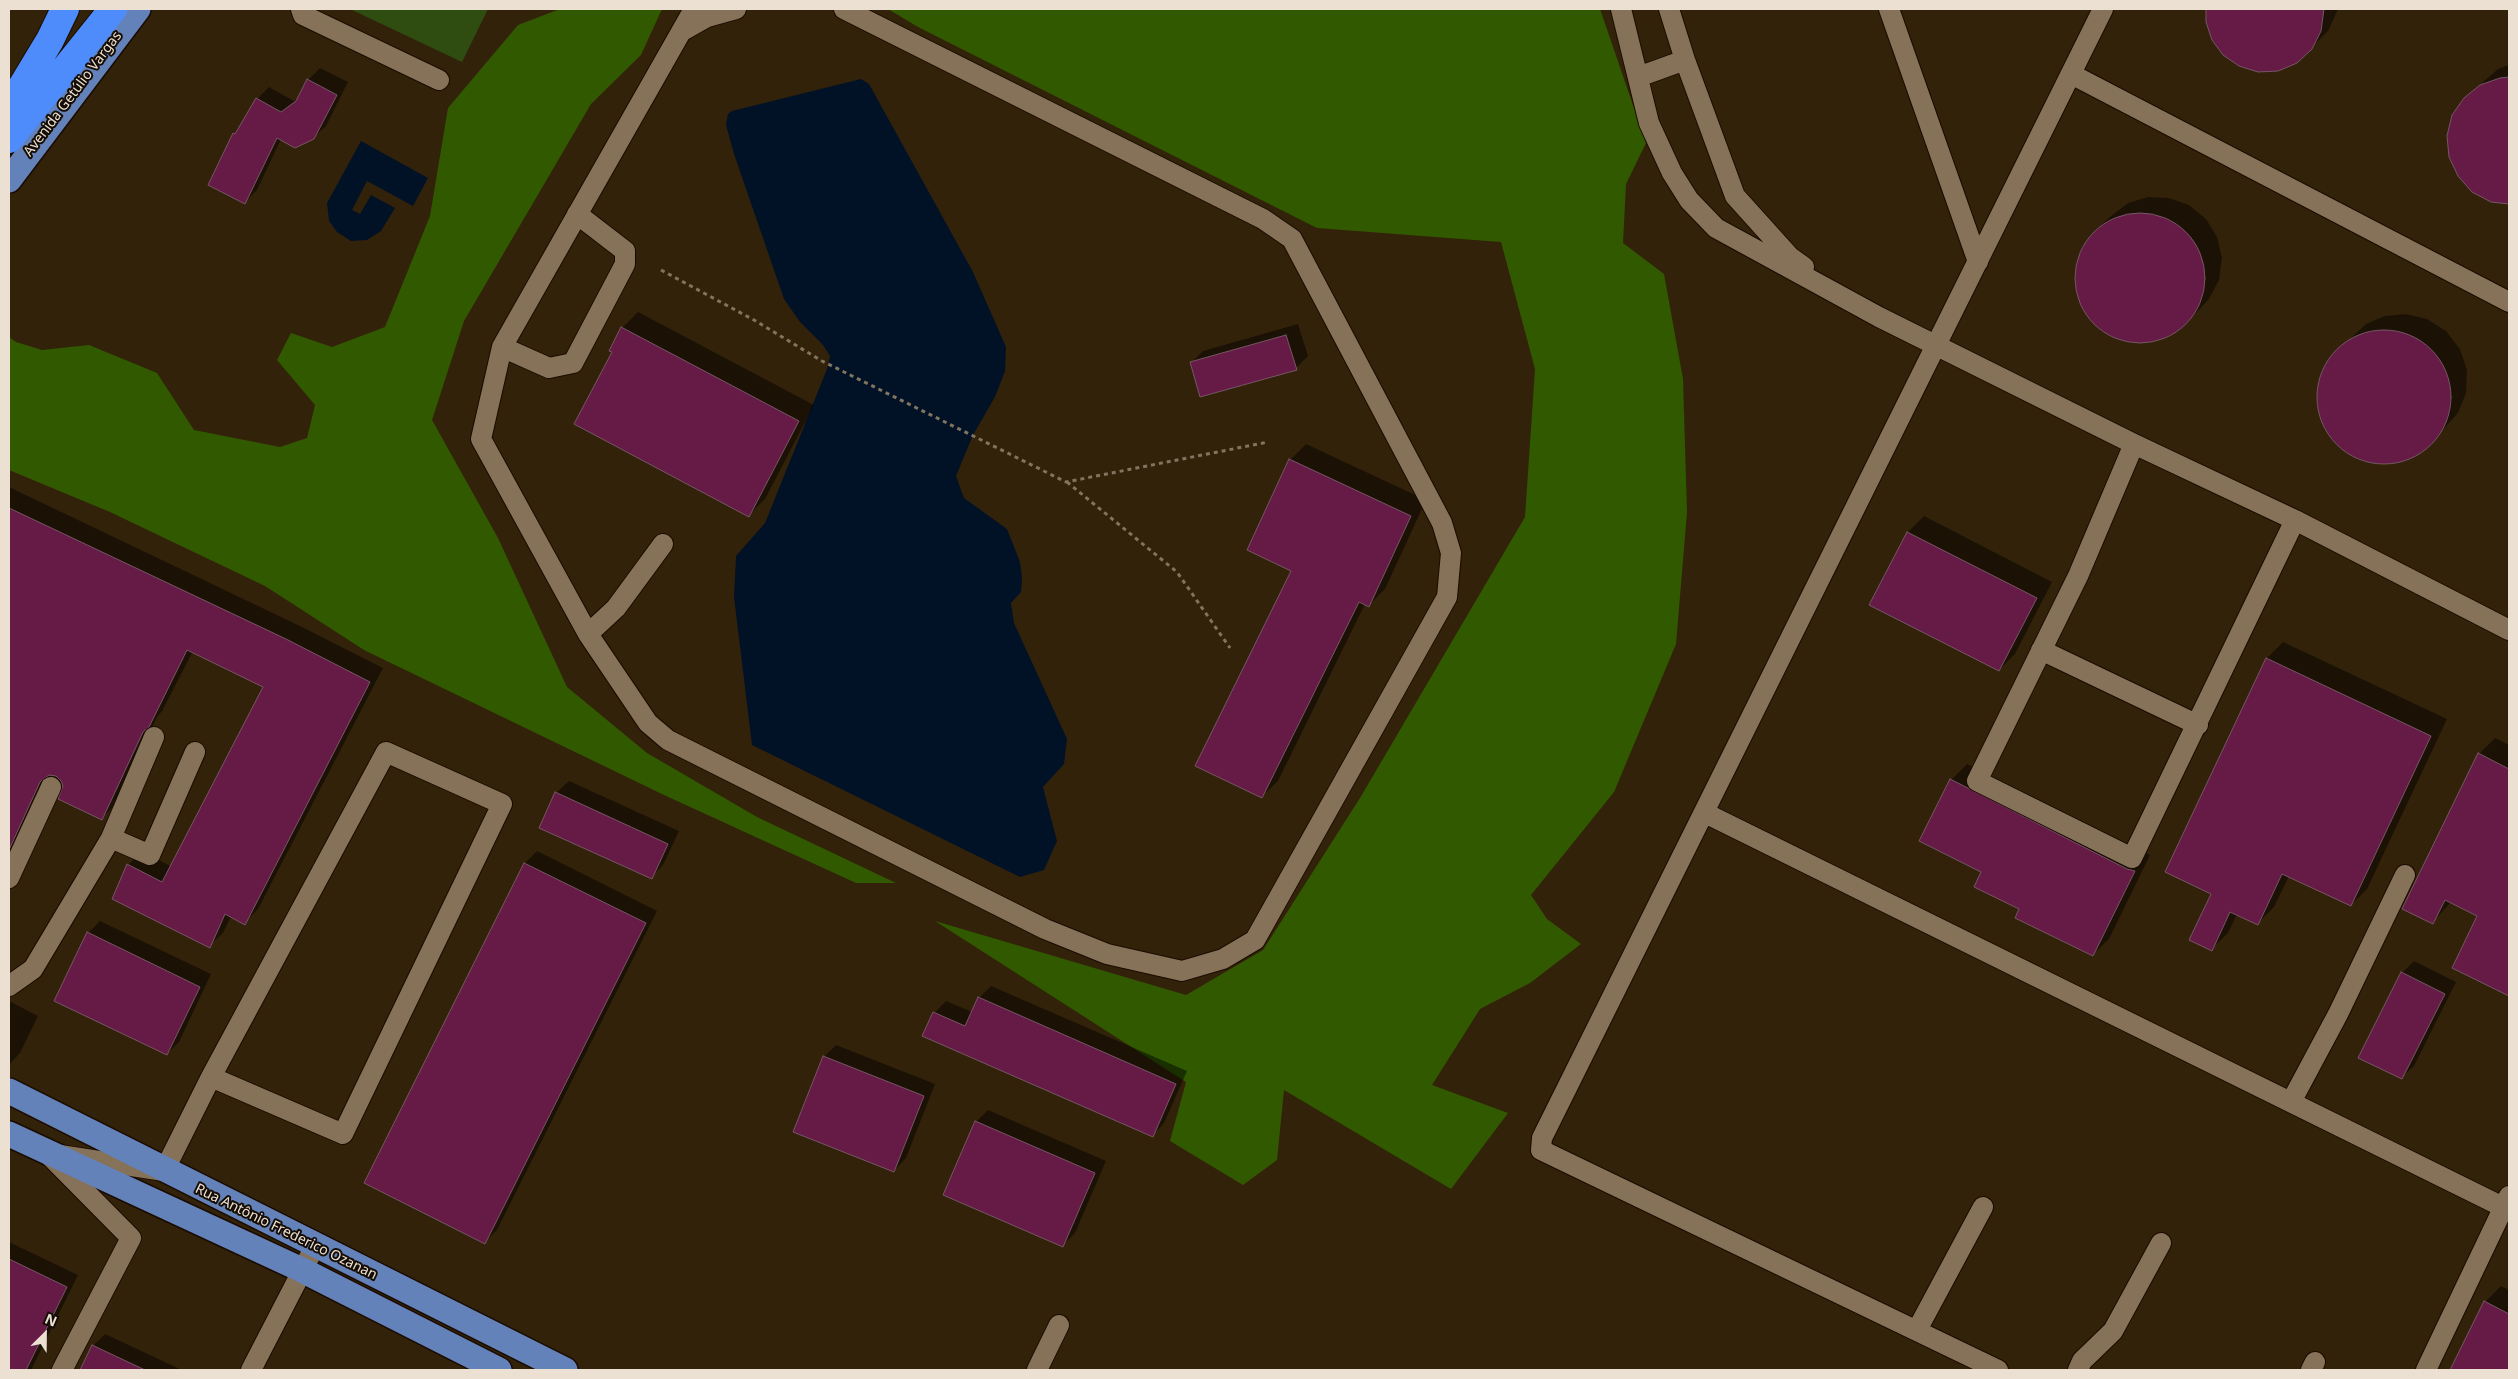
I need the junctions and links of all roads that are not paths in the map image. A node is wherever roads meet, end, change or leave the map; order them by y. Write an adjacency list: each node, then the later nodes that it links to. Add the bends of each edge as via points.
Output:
1 (65, 9): 17 (highway)
2 (113, 9): 18 (highway)
3 (138, 9): 19 (main road, Avenida Getúlio Vargas)
4 (301, 9): 16 (lane, via 303,15)
5 (694, 9): 12 (lane)
6 (736, 9): 12 (lane, via 707,16)
7 (844, 9): 30 (lane, via 1263,219 1292,239 1442,523 1451,552 1447,597 1254,940 1223,959 1182,971 1107,954 1045,929 668,740 648,723)
8 (1621, 9): 15 (lane)
9 (1669, 9): 13 (lane)
10 (1889, 9): 21 (lane)
11 (2103, 9): 14 (lane)
12 (684, 30): 20 (lane)
13 (1685, 60): 15 (lane); 23 (lane, via 1734,196 1790,257)
14 (2071, 74): 21 (lane); 22 (lane)
15 (1638, 78): 23 (lane, via 1649,123 1672,173 1689,200 1716,228)
16 (439, 80)
17 (9, 108)
18 (9, 139)
19 (9, 180)
20 (578, 214): 25 (lane); 25 (lane, via 625,251 625,264 573,363 548,368)
21 (1978, 262): 24 (lane)
22 (2509, 302)
23 (1878, 317): 24 (lane)
24 (1936, 345): 26 (lane); 36 (lane)
25 (502, 347): 30 (lane, via 481,439)
26 (2134, 444): 27 (lane); 31 (lane, via 2078,576)
27 (2295, 520): 29 (lane); 32 (lane)
28 (663, 544): 30 (lane, via 616,608)
29 (2509, 630)
30 (588, 634)
31 (2041, 650): 32 (lane); 32 (lane, via 1977,781 2132,858)
32 (2198, 724)
33 (154, 737): 37 (lane)
34 (194, 752): 37 (lane, via 150,855)
35 (51, 787): 39 (lane)
36 (1705, 813): 43 (lane); 53 (lane, via 1542,1138 1541,1150)
37 (111, 838): 40 (lane, via 33,969)
38 (2404, 875): 43 (lane, via 2338,1014)
39 (9, 878)
40 (9, 986)
41 (211, 1077): 41 (lane, via 344,1134 502,804 386,752); 46 (lane)
42 (9, 1092): 46 (main road, Rua Antônio Frederico Ozanan)
43 (2291, 1102): 47 (lane)
44 (9, 1134): 45 (main road, Rua Antônio Frederico Ozanan)
45 (47, 1153): 46 (lane); 51 (main road, Rua Antônio Frederico Ozanan); 54 (lane, via 131,1238)
46 (164, 1171): 50 (main road, Rua Antônio Frederico Ozanan)
47 (2507, 1204): 61 (lane)
48 (1984, 1207): 53 (lane)
49 (2161, 1244): 60 (lane, via 2113,1331 2082,1361)
50 (315, 1246): 51 (lane); 57 (main road, Rua Antônio Frederico Ozanan)
51 (302, 1270): 55 (lane); 56 (main road, Rua Antônio Frederico Ozanan)
52 (1059, 1325): 58 (lane)
53 (1918, 1330): 59 (lane)
54 (62, 1370)
55 (251, 1370)
56 (499, 1370)
57 (565, 1370)
58 (1037, 1370)
59 (1998, 1370)
60 (2078, 1370)
61 (2426, 1370)

